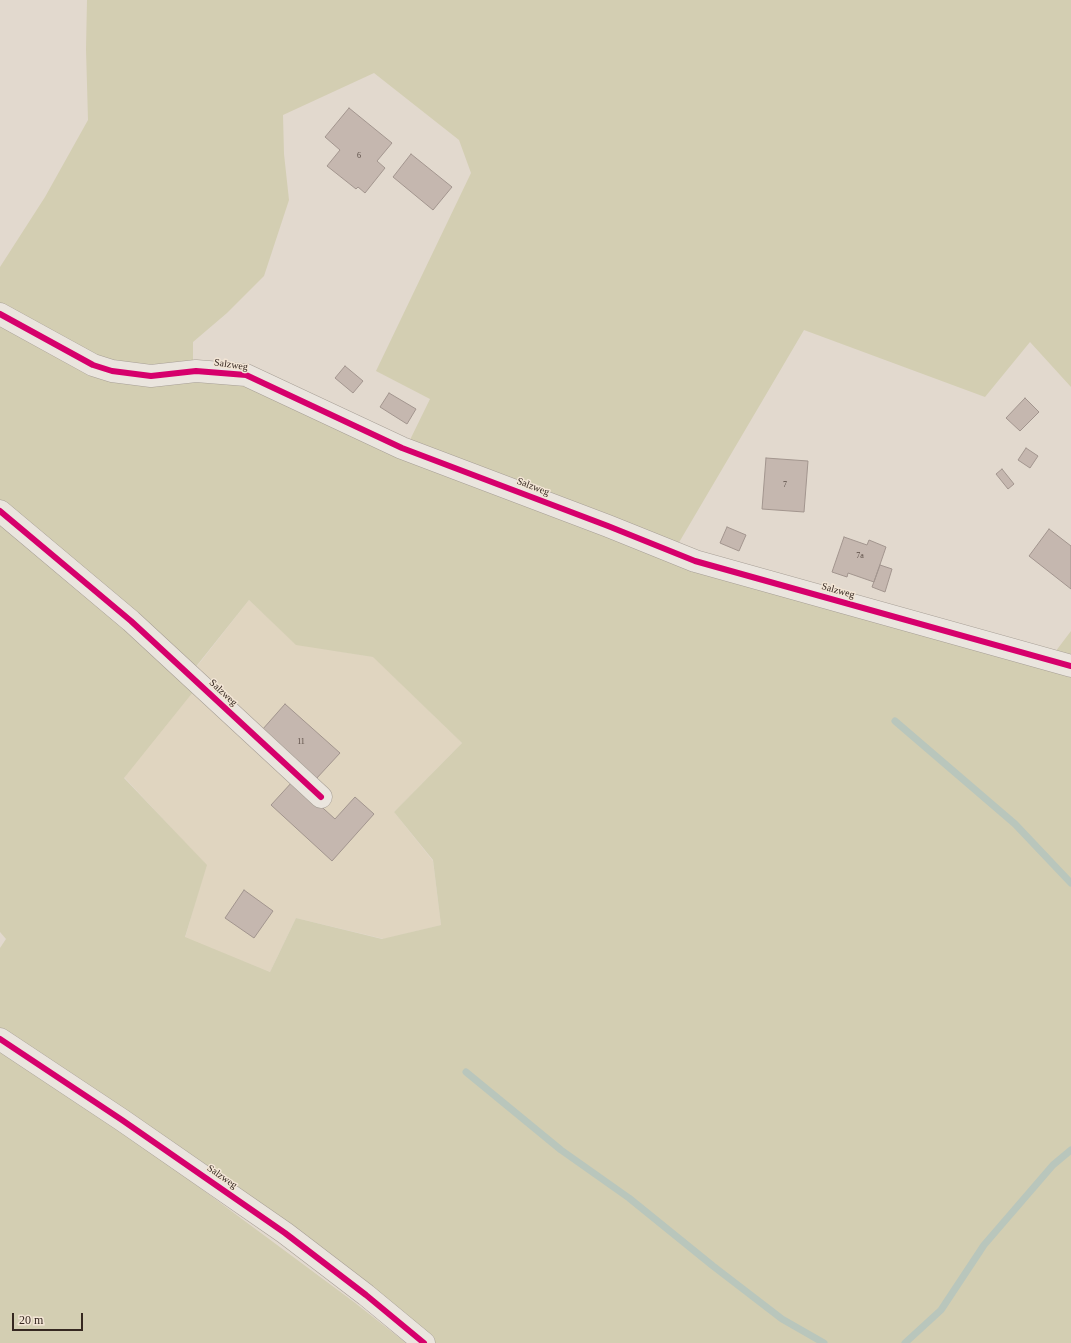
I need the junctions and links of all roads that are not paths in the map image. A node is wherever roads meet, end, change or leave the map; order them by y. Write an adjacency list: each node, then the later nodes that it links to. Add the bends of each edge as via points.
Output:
1 (0, 314): 3 (street, Salzweg, via 93,365 112,371 151,376 196,371 246,375 402,448 695,561)
2 (0, 511): 4 (street, Salzweg, via 131,621)
3 (1071, 666)
4 (321, 797)
5 (0, 1039): 6 (street, Salzweg, via 285,1233)
6 (424, 1343)

